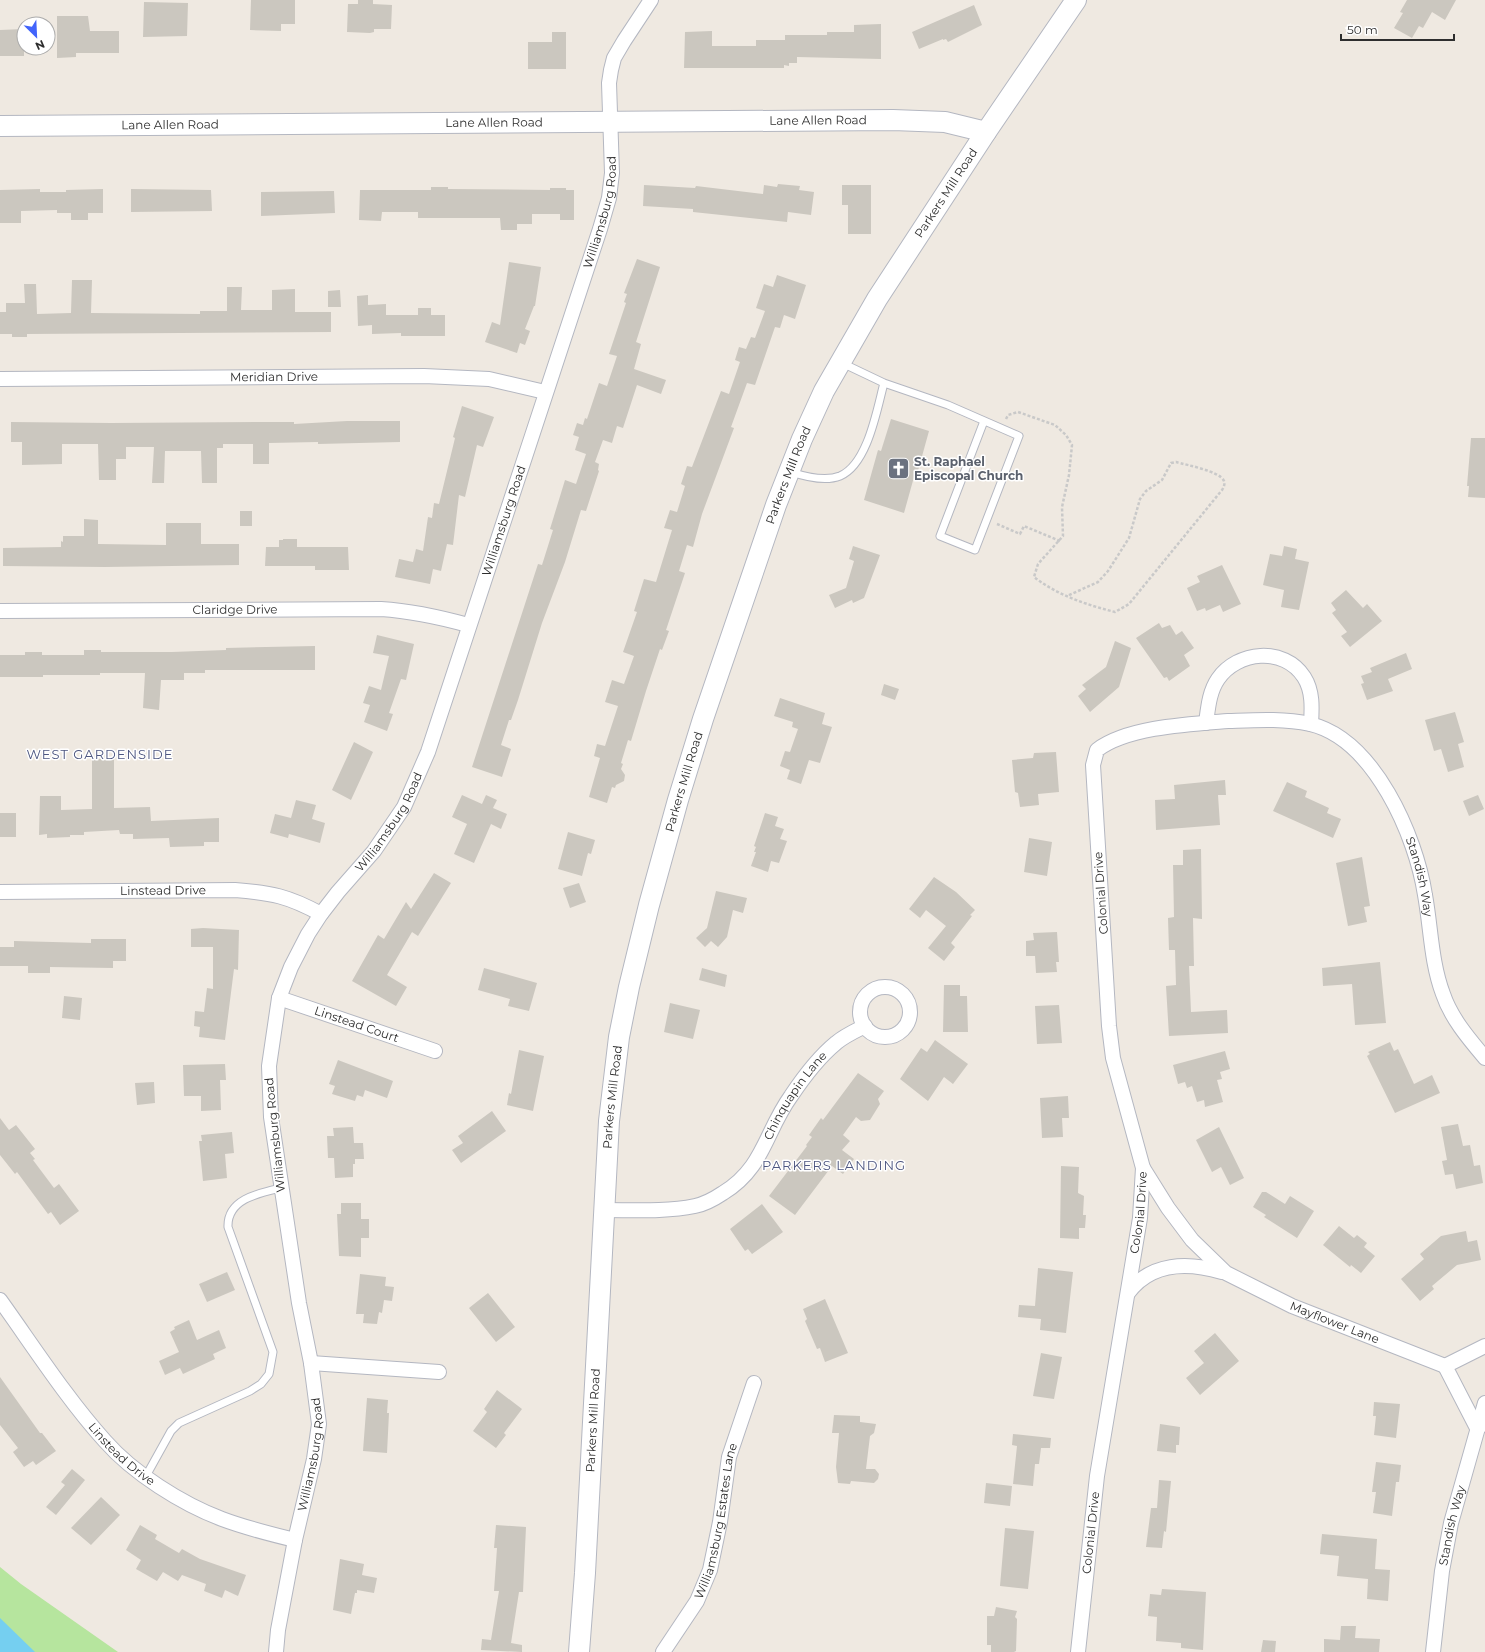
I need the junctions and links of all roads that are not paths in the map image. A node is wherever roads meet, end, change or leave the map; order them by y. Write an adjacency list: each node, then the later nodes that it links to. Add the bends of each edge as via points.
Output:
1 (651, 0): 3 (street, Williamsburg Road, via 614,58 609,83)
2 (1076, 0): 5 (main road, Parkers Mill Road)
3 (610, 122): 4 (main road, Lane Allen Road); 5 (main road, Lane Allen Road, via 927,121 945,122); 9 (street, Williamsburg Road, via 612,173 608,198)
4 (0, 126)
5 (986, 132): 6 (main road, Parkers Mill Road, via 876,299)
6 (839, 362): 8 (lane); 11 (main road, Parkers Mill Road)
7 (0, 379): 9 (street, Meridian Drive, via 424,376 489,379)
8 (884, 383): 10 (lane, via 948,405); 11 (lane, via 870,437 855,464 840,476 823,479)
9 (545, 392): 13 (street, Williamsburg Road)
10 (984, 421): 10 (lane, via 1020,436 975,550 940,536)
11 (789, 471): 25 (main road, Parkers Mill Road, via 703,719 649,905 620,1037 609,1121)
12 (0, 611): 13 (street, Claridge Drive, via 381,609 426,614)
13 (468, 625): 18 (street, Williamsburg Road, via 428,752 404,807 374,851)
14 (1206, 723): 15 (street, Standish Way, via 1284,720); 15 (street, via 1211,694 1218,679 1233,665 1246,658 1260,655 1275,656 1285,661 1304,677 1312,702); 16 (street, Standish Way, via 1114,739)
15 (1311, 724): 22 (street, Standish Way, via 1342,739 1358,754 1374,771 1396,807 1420,869 1434,963 1442,991 1451,1012)
16 (1097, 750): 23 (street, Colonial Drive, via 1093,765 1109,1026 1115,1064)
17 (0, 892): 18 (street, Linstead Drive, via 268,892 289,898)
18 (321, 914): 19 (street, Williamsburg Road, via 291,967)
19 (279, 998): 21 (street, Linstead Court); 24 (street, Williamsburg Road, via 268,1089)
20 (865, 1026): 25 (street, Chinquapin Lane, via 836,1043 805,1076 779,1114 757,1162 733,1187 696,1206 663,1210)
21 (435, 1051)
22 (1485, 1058)
23 (1143, 1168): 26 (street, Mayflower Lane, via 1192,1240); 27 (street, Colonial Drive, via 1140,1218)
24 (281, 1188): 30 (street, Williamsburg Road); 36 (lane, via 247,1198 234,1207 228,1219 228,1227 273,1352 269,1374 262,1384 250,1391 179,1423 171,1431)
25 (604, 1210): 39 (main road, Parkers Mill Road)
26 (1226, 1273): 27 (street, Mayflower Lane, via 1202,1266 1164,1268 1142,1279); 31 (street, Mayflower Lane, via 1292,1306)
27 (1128, 1293): 41 (street, Colonial Drive, via 1097,1476)
28 (0, 1300): 36 (street, Linstead Drive, via 105,1441)
29 (1485, 1346): 31 (street)
30 (311, 1363): 32 (street); 37 (street, Williamsburg Road, via 318,1424 314,1458)
31 (1445, 1366): 35 (street)
32 (439, 1372)
33 (754, 1383): 40 (street, Williamsburg Estates Lane, via 729,1457 710,1570 698,1601)
34 (1485, 1403): 35 (street, Standish Way)
35 (1481, 1426): 42 (street, Standish Way, via 1447,1544)
36 (146, 1476): 37 (street, Linstead Drive, via 192,1506 221,1519)
37 (295, 1540): 38 (street, Williamsburg Road)
38 (276, 1652)
39 (579, 1652)
40 (663, 1652)
41 (1078, 1652)
42 (1433, 1652)

